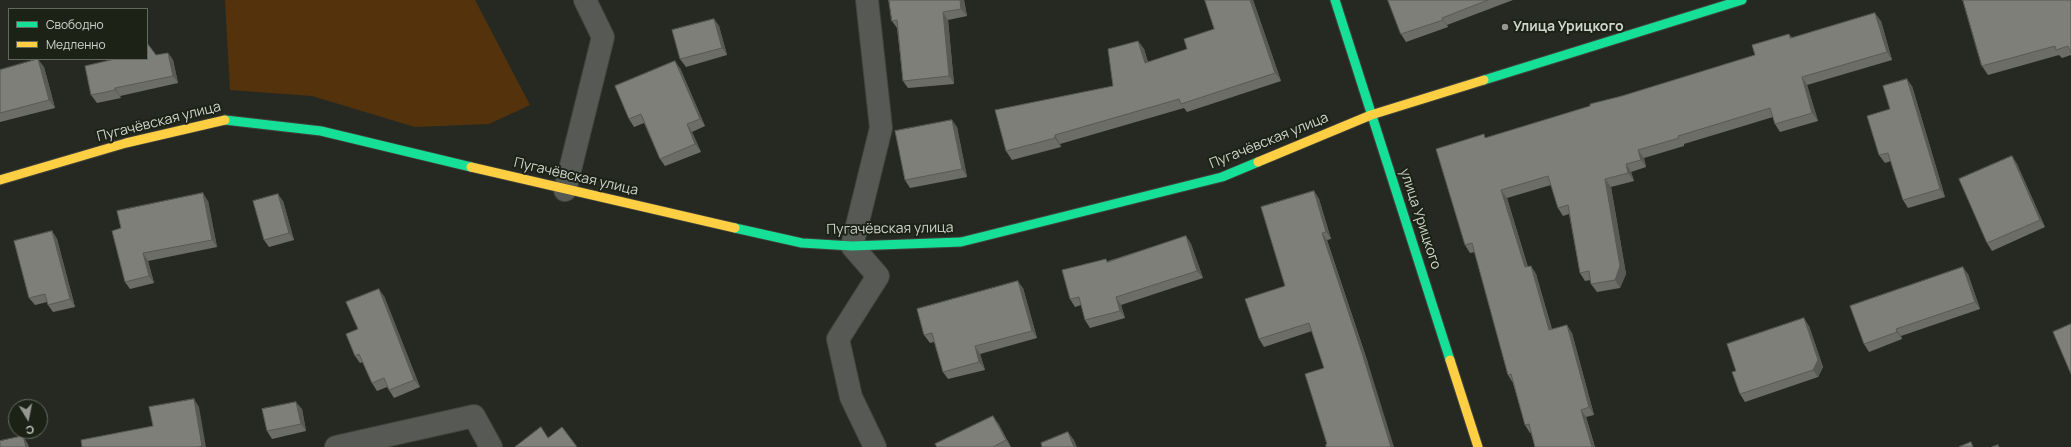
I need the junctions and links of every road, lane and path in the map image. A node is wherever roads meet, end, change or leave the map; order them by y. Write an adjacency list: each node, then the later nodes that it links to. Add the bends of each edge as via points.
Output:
1 (585, 0): 7 (street, via 603,37)
2 (866, 0): 8 (street, via 881,128)
3 (1335, 0): 5 (main road, улица Урицкого)
4 (1742, 0): 5 (main road, Пугачёвская улица)
5 (1371, 115): 8 (main road, Пугачёвская улица, via 1222,177 961,242); 12 (main road, улица Урицкого)
6 (0, 180): 7 (main road, Пугачёвская улица, via 126,143 229,119 321,131)
7 (565, 190): 8 (main road, Пугачёвская улица, via 802,243)
8 (852, 246): 11 (street, via 878,276 838,339 851,397)
9 (336, 447): 10 (street, via 474,416)
10 (491, 447)
11 (875, 447)
12 (1478, 447)

